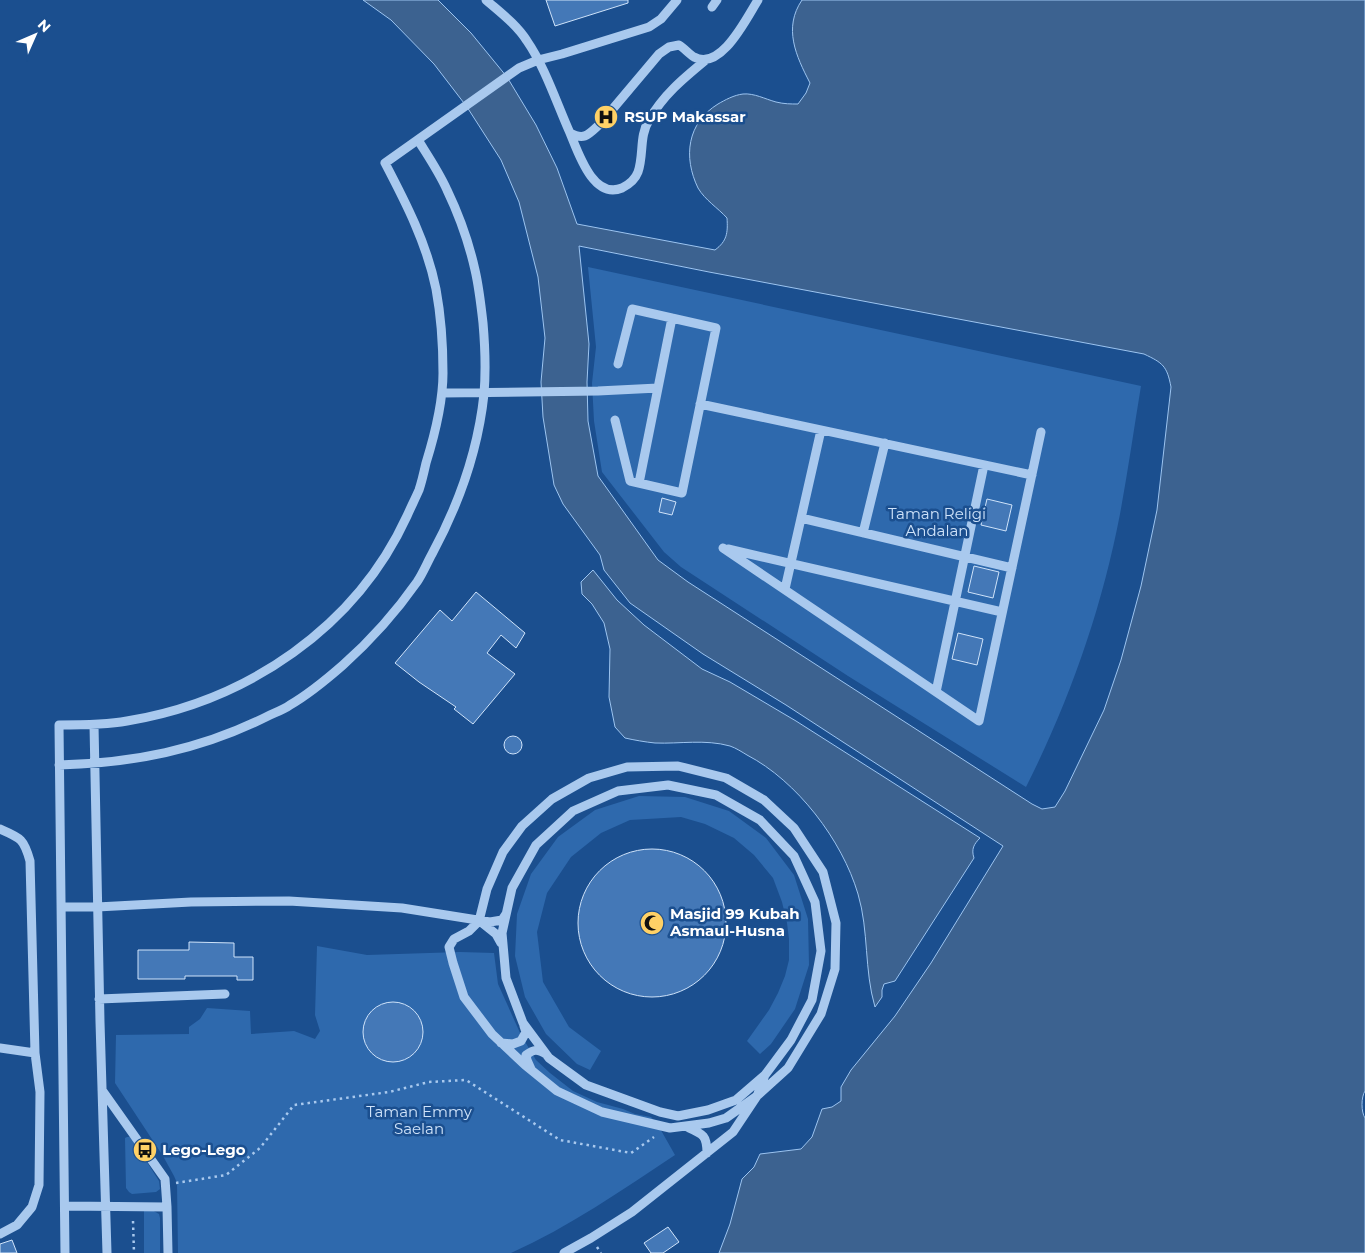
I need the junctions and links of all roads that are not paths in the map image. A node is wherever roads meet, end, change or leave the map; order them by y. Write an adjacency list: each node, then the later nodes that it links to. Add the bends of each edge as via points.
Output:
1 (486, 0): 5 (street, via 527,40)
2 (677, 0): 5 (street, via 661,19 649,27)
3 (758, 0): 4 (street, via 728,46 714,58)
4 (707, 59): 6 (street, via 694,57 679,44 670,47 660,54 590,134 582,137); 6 (street, via 667,94 648,121 638,172 626,186 619,189 599,185 585,167)
5 (538, 60): 6 (street); 7 (street, via 519,68)
6 (570, 133)
7 (418, 140): 11 (street, via 447,189 475,270 485,348); 12 (street, via 385,163 412,215 436,288 442,338)
8 (672, 318): 9 (street, via 632,309); 10 (street); 13 (street, via 716,328)
9 (618, 364)
10 (658, 388): 11 (street); 20 (street)
11 (484, 392): 12 (street); 31 (street, via 470,466 444,533 418,581 358,652 290,705 244,728 197,746)
12 (442, 393): 30 (street, via 418,491 398,535 364,586 325,628 281,662 226,692 179,709)
13 (700, 404): 15 (street); 20 (street, via 682,493)
14 (615, 420): 20 (street, via 630,481)
15 (821, 430): 17 (street); 21 (street)
16 (1041, 432): 19 (street)
17 (886, 444): 18 (street); 22 (street)
18 (984, 465): 19 (street); 23 (street)
19 (1032, 475): 25 (street)
20 (639, 483)
21 (801, 518): 22 (street); 24 (street)
22 (864, 533): 23 (street)
23 (964, 557): 25 (street); 27 (street)
24 (790, 563): 26 (street); 26 (street, via 723,548); 27 (street)
25 (1012, 568): 28 (street)
26 (785, 589): 29 (street)
27 (955, 601): 28 (street); 29 (street)
28 (1002, 612): 29 (street, via 979,721)
29 (936, 692)
30 (94, 725): 31 (street); 32 (street, via 60,725)
31 (95, 764): 32 (street); 35 (street)
32 (59, 765): 34 (street)
33 (0, 829): 48 (street, via 17,836 26,846 30,861)
34 (61, 907): 35 (street); 56 (street)
35 (97, 907): 38 (street, via 289,901 402,908); 44 (street)
36 (482, 907): 38 (street); 39 (street); 53 (street, via 503,852 522,826 552,799 589,778 627,766 678,766 726,778 764,800 794,828 823,872 836,923 835,970 821,1014 788,1068)
37 (507, 912): 39 (street, via 502,920); 42 (street, via 502,933); 51 (street, via 512,888 536,845 573,812 618,791 668,785 716,795 760,820 798,864 815,902 822,951 812,1000 791,1040)
38 (479, 921): 39 (street); 40 (street); 41 (street)
39 (490, 922)
40 (469, 931): 41 (street, via 487,930); 46 (street, via 454,939 449,947 453,963 464,997)
41 (496, 934): 42 (street)
42 (503, 946): 45 (street, via 506,978)
43 (225, 994): 44 (street)
44 (100, 999): 52 (street)
45 (523, 1023): 46 (street, via 526,1032 521,1041); 49 (street)
46 (501, 1043): 50 (street)
47 (0, 1048): 48 (street)
48 (35, 1053): 59 (street, via 40,1092 39,1185 32,1207 17,1225)
49 (548, 1056): 50 (street, via 538,1050 526,1055); 51 (street, via 586,1085 678,1116 736,1100)
50 (532, 1071): 54 (street, via 557,1092 602,1112 668,1127)
51 (766, 1075): 53 (street)
52 (102, 1090): 57 (street); 58 (street, via 165,1179)
53 (757, 1096): 54 (street, via 726,1118); 55 (street, via 733,1132)
54 (686, 1127): 55 (street, via 702,1134 707,1142)
55 (707, 1154): 63 (street, via 632,1212)
56 (65, 1206): 57 (street); 60 (street)
57 (105, 1206): 58 (street); 61 (street)
58 (167, 1207): 62 (street)
59 (0, 1234)
60 (65, 1253)
61 (107, 1253)
62 (168, 1253)
63 (564, 1253)

